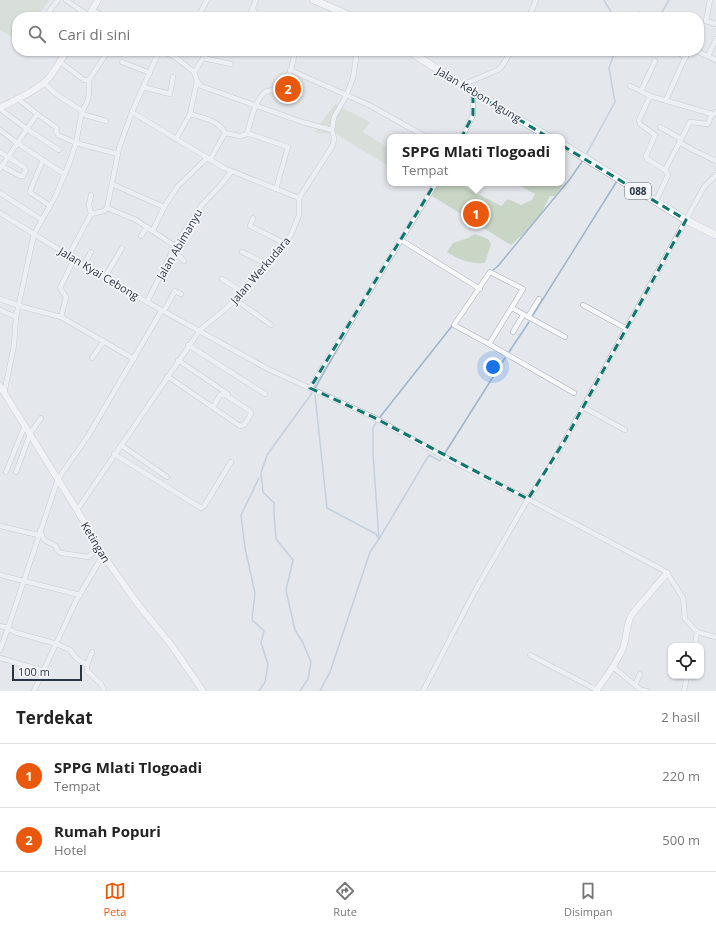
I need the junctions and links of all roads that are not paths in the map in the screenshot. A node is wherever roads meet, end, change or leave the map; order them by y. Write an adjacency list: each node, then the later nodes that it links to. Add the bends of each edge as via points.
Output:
1 (58, 0): 11 (street)
2 (67, 0): 12 (street)
3 (98, 0): 10 (street)
4 (207, 0): 14 (street)
5 (256, 0): 9 (street)
6 (314, 0): 17 (main road)
7 (536, 0): 18 (street)
8 (710, 0): 19 (street, via 706,21)
9 (253, 9): 15 (street); 16 (street)
10 (92, 10): 13 (street)
11 (50, 12)
12 (83, 12)
13 (96, 12)
14 (201, 12)
15 (252, 12)
16 (255, 12)
17 (342, 12)
18 (531, 12)
19 (716, 24)
20 (716, 39): 29 (street)
21 (704, 54): 29 (street)
22 (63, 56): 34 (street)
23 (104, 56): 42 (street)
24 (158, 56): 39 (street)
25 (294, 56): 38 (street)
26 (356, 56): 50 (street, via 353,78)
27 (417, 56): 45 (main road, Jalan Kebon Agung)
28 (508, 56): 45 (street, via 498,70)
29 (708, 56): 33 (street)
30 (175, 57): 40 (street)
31 (686, 57): 53 (street)
32 (203, 58): 37 (street); 40 (street)
33 (716, 60)
34 (59, 61): 42 (street, via 84,80); 44 (street)
35 (655, 61): 48 (street)
36 (122, 62): 39 (street)
37 (231, 64)
38 (290, 70): 50 (street); 54 (street, via 283,87 265,92)
39 (150, 72): 47 (street)
40 (194, 72): 43 (street)
41 (173, 77): 47 (street, via 170,94)
42 (89, 80): 57 (street, via 88,102)
43 (197, 81): 54 (street, via 201,86); 60 (street)
44 (44, 83): 52 (street); 57 (street)
45 (462, 85): 49 (main road, Jalan Kebon Agung)
46 (630, 86): 48 (street)
47 (143, 87): 56 (street)
48 (641, 91): 51 (street)
49 (473, 92): 69 (street, via 473,115); 70 (main road, Jalan Kebon Agung)
50 (346, 96): 65 (street, via 334,117); 68 (street, via 369,105)
51 (650, 96): 53 (street); 84 (street, via 638,120 655,134 646,154 647,159)
52 (18, 98): 55 (street); 59 (street)
53 (666, 100): 58 (street)
54 (256, 106): 65 (street); 67 (street)
55 (0, 108): 63 (street)
56 (132, 112): 71 (street); 78 (street)
57 (82, 113): 61 (street); 74 (street)
58 (714, 113): 72 (street, via 708,124 690,122)
59 (37, 114): 63 (street); 74 (street, via 57,128 58,135)
60 (190, 114): 66 (street, via 219,124); 71 (street)
61 (106, 121)
62 (660, 126): 72 (street)
63 (26, 129): 73 (street); 76 (street)
64 (0, 130): 73 (street)
65 (332, 130): 93 (street, via 333,145)
66 (225, 133): 67 (street, via 240,136); 80 (street)
67 (246, 133): 90 (street, via 288,147)
68 (421, 134)
69 (464, 134)
70 (545, 134)
71 (176, 139): 80 (street)
72 (680, 141): 82 (street, via 692,150); 84 (street)
73 (17, 143): 79 (street); 81 (street)
74 (76, 143): 78 (street); 86 (street)
75 (565, 146): 94 (main road, 088)
76 (59, 150)
77 (0, 152): 79 (street)
78 (118, 154): 88 (street)
79 (7, 158): 83 (street); 83 (street, via 24,167 26,170 23,176)
80 (209, 159): 85 (street); 96 (street, via 180,182)
81 (43, 160): 86 (street); 95 (street, via 30,191)
82 (716, 161)
83 (1, 167)
84 (665, 170): 94 (street, via 668,176)
85 (231, 172): 90 (street); 111 (street, Jalan Abimanyu, via 201,206)
86 (64, 174): 95 (street)
87 (716, 175): 102 (street, via 704,187)
88 (112, 184): 96 (street); 97 (street)
89 (434, 186): 108 (street)
90 (276, 189): 93 (street)
91 (0, 192): 101 (street)
92 (91, 195): 99 (street)
93 (299, 198): 109 (street, Jalan Werkudara, via 299,215 291,235)
94 (656, 201): 102 (main road, 088)
95 (49, 206): 101 (street)
96 (164, 207): 104 (street)
97 (107, 208): 99 (street); 103 (street)
98 (0, 213): 105 (street, Jalan Kyai Cebong)
99 (91, 214): 114 (street)
100 (253, 218): 109 (street, via 250,226)
101 (42, 220): 105 (street)
102 (686, 220): 106 (main road, 088); 137 (street)
103 (147, 227): 104 (street); 107 (street)
104 (153, 230): 111 (street)
105 (34, 234): 114 (street, Jalan Kyai Cebong); 129 (street)
106 (716, 235)
107 (141, 236)
108 (401, 240): 121 (street); 149 (street)
109 (284, 243): 117 (street, Jalan Werkudara)
110 (122, 248): 119 (street)
111 (174, 248): 116 (street); 127 (street, Jalan Abimanyu)
112 (91, 252): 118 (street)
113 (242, 252): 117 (street)
114 (68, 255): 115 (street, Jalan Kyai Cebong)
115 (74, 259): 118 (street, Jalan Kyai Cebong); 135 (street, via 60,288 66,297)
116 (184, 261)
117 (265, 263): 122 (street, Jalan Werkudara)
118 (84, 265): 119 (street, Jalan Kyai Cebong)
119 (105, 277): 127 (street, Jalan Kyai Cebong)
120 (222, 279): 122 (street)
121 (480, 289): 130 (street, via 490,272 523,289); 142 (street, via 454,325)
122 (243, 292): 126 (street, Jalan Werkudara)
123 (181, 294): 132 (street, via 175,290)
124 (0, 299): 129 (street)
125 (539, 299): 133 (street)
126 (236, 300): 136 (street); 138 (street, Jalan Werkudara)
127 (147, 302): 132 (street, Jalan Kyai Cebong)
128 (582, 305): 137 (street)
129 (19, 306): 134 (street); 135 (street)
130 (512, 308): 133 (street); 142 (street)
131 (0, 310): 134 (street)
132 (163, 310): 138 (street, Jalan Kyai Cebong); 145 (street)
133 (526, 316): 139 (street); 140 (street)
134 (16, 317): 151 (street, via 14,345)
135 (62, 317): 141 (street)
136 (271, 325)
137 (627, 329): 154 (street)
138 (200, 330): 143 (street, Jalan Werkudara); 149 (street, Jalan Kyai Cebong, via 268,369)
139 (513, 332)
140 (565, 337)
141 (104, 341): 144 (street); 145 (street)
142 (489, 344): 150 (street)
143 (188, 345): 146 (street, Jalan Werkudara); 152 (street)
144 (92, 358)
145 (134, 358): 166 (street, via 88,436)
146 (178, 360): 147 (street, Jalan Werkudara); 155 (street)
147 (168, 376): 153 (street); 160 (street, Jalan Werkudara)
148 (0, 386): 151 (street, Ketingan)
149 (310, 388): 167 (street, Jalan Kyai Cebong, via 373,417 450,460)
150 (574, 393)
151 (4, 394): 157 (street, Ketingan)
152 (265, 394)
153 (213, 407): 153 (street, via 241,426 251,414 224,394 220,395)
154 (583, 407): 158 (street); 167 (street, via 547,472)
155 (252, 411)
156 (41, 418): 159 (street)
157 (25, 425): 159 (street, Ketingan); 163 (street)
158 (626, 430)
159 (30, 434): 164 (street); 166 (street, Ketingan)
160 (121, 445): 161 (street, Jalan Werkudara); 165 (street)
161 (114, 454): 162 (street, via 201,508); 168 (street, Jalan Werkudara)
162 (231, 462)
163 (6, 472)
164 (16, 472)
165 (167, 477)
166 (58, 479): 168 (street, Ketingan); 170 (street)
167 (528, 499): 173 (street, Jalan Kyai Cebong); 196 (street, via 476,589)
168 (77, 510): 171 (street, Ketingan)
169 (0, 526): 170 (street)
170 (39, 532): 171 (street, via 44,540 56,546 61,553 88,557); 175 (street)
171 (99, 548): 172 (street, Ketingan)
172 (103, 555): 176 (street); 195 (street, Ketingan, via 172,646)
173 (667, 573): 179 (street, via 683,598 685,620); 188 (street, via 632,614 624,646)
174 (0, 575): 175 (street)
175 (24, 581): 176 (street); 178 (street)
176 (80, 595): 182 (street)
177 (0, 626): 178 (street)
178 (8, 628): 182 (street); 183 (street)
179 (697, 632): 180 (street); 181 (street)
180 (716, 637)
181 (695, 643)
182 (57, 644): 187 (street, via 70,650 77,659); 189 (street)
183 (0, 650)
184 (92, 652): 187 (street)
185 (530, 655): 197 (street)
186 (0, 658): 189 (street)
187 (87, 665): 194 (street, via 87,672 98,680)
188 (613, 667): 192 (street); 197 (street)
189 (44, 671): 193 (street)
190 (640, 674): 192 (street)
191 (686, 679): 199 (street)
192 (635, 685): 198 (street)
193 (35, 691)
194 (104, 691)
195 (202, 691)
196 (423, 691)
197 (597, 691)
198 (647, 691)
199 (684, 691)

